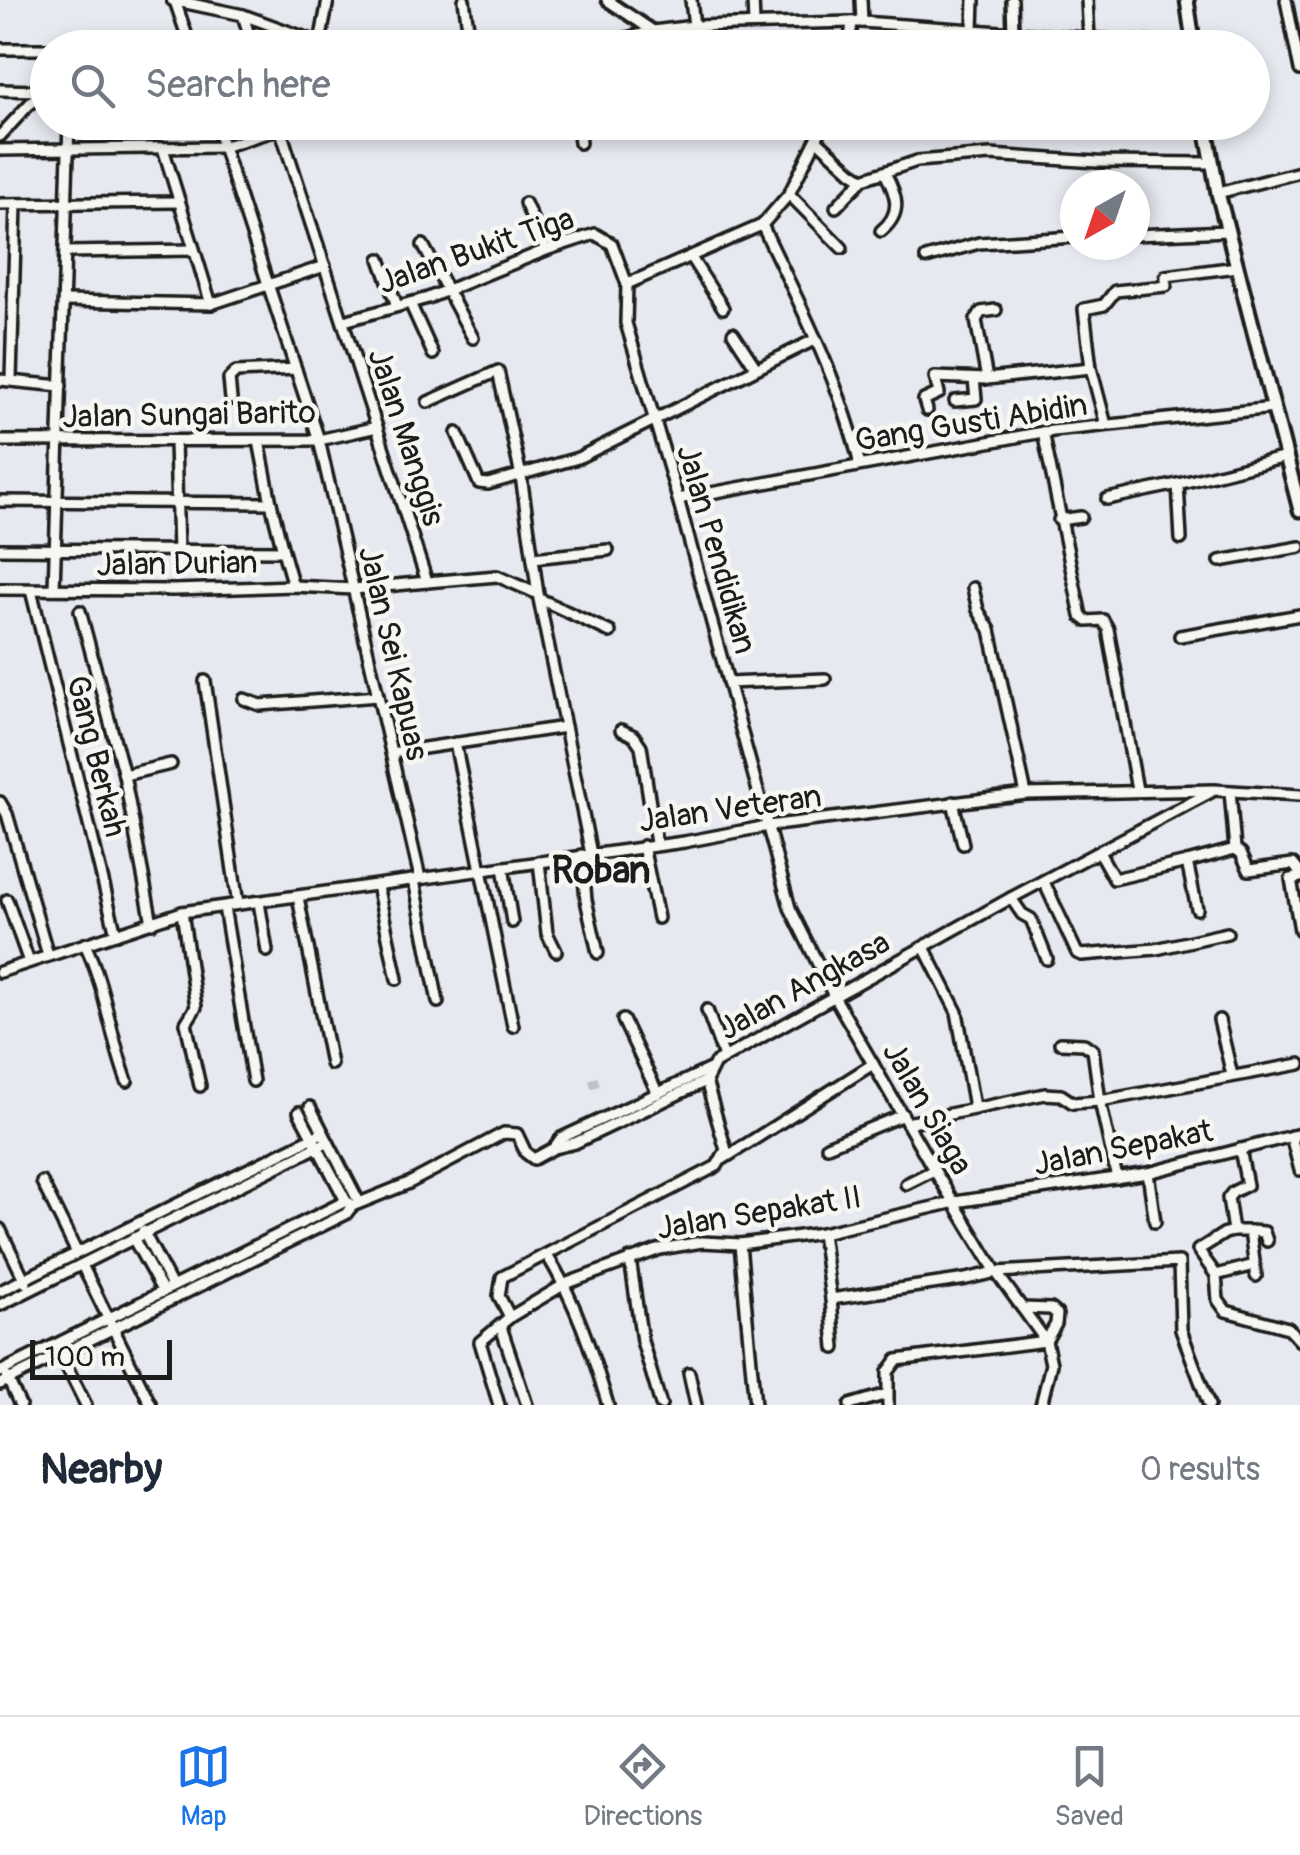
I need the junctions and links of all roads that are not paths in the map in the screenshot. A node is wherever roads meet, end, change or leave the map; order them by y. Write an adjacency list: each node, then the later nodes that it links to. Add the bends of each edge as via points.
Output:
1 (173, 0): 13 (street); 19 (street)
2 (328, 0): 22 (street)
3 (464, 0): 23 (street)
4 (607, 0): 24 (street)
5 (691, 0): 16 (street)
6 (753, 0): 15 (street)
7 (861, 0): 14 (street)
8 (974, 0): 18 (street)
9 (1012, 0): 17 (street)
10 (1087, 0): 28 (street)
11 (1187, 0): 29 (main road)
12 (1286, 0): 32 (street)
13 (243, 15): 20 (street); 21 (street)
14 (857, 22): 15 (street); 18 (street); 26 (street)
15 (754, 24): 16 (street)
16 (694, 26): 25 (street)
17 (1013, 28): 18 (street); 27 (street)
18 (973, 29)
19 (184, 30)
20 (248, 30)
21 (283, 30)
22 (325, 30)
23 (468, 30)
24 (652, 30)
25 (661, 30)
26 (855, 30)
27 (1028, 30)
28 (1089, 30)
29 (1188, 30)
30 (0, 49): 31 (street)
31 (30, 49)
32 (1300, 70)
33 (30, 89): 34 (street)
34 (0, 90)
35 (30, 103): 36 (street)
36 (0, 136)
37 (69, 140): 47 (street)
38 (220, 140): 46 (street, Jalan Sei Kapuas)
39 (243, 140): 46 (street)
40 (284, 140): 74 (street, Jalan Manggis)
41 (580, 140): 44 (street)
42 (816, 140): 52 (street); 53 (street)
43 (1208, 140): 49 (main road)
44 (580, 143)
45 (163, 148): 46 (street); 47 (street); 55 (street)
46 (222, 148): 76 (street, Jalan Sei Kapuas)
47 (69, 149): 48 (street); 57 (street)
48 (0, 150)
49 (1211, 163): 51 (street, via 990,155 916,161); 54 (main road)
50 (1300, 172): 54 (street)
51 (885, 173): 52 (street); 63 (street, via 897,200 894,220)
52 (864, 178): 60 (street)
53 (790, 194): 61 (street); 67 (street)
54 (1218, 194): 62 (main road)
55 (178, 202): 57 (street); 68 (street)
56 (526, 202): 69 (street)
57 (68, 203): 59 (street); 70 (street)
58 (0, 204): 59 (street)
59 (16, 204): 80 (street)
60 (836, 207)
61 (762, 225): 71 (street); 90 (street)
62 (1227, 230): 64 (street); 75 (main road)
63 (881, 231)
64 (1150, 235)
65 (1060, 238): 72 (street, via 979,243)
66 (423, 245): 78 (street)
67 (842, 248)
68 (194, 250): 70 (street); 83 (street)
69 (546, 250): 77 (street, Jalan Bukit Tiga, via 603,237); 78 (street, Jalan Bukit Tiga)
70 (66, 252): 81 (street)
71 (690, 256): 77 (street); 85 (street)
72 (926, 258)
73 (380, 259): 84 (street)
74 (326, 266): 76 (street); 87 (street, Jalan Manggis)
75 (1238, 267): 93 (street, via 1166,276 1166,286 1116,292 1104,305 1088,307 1082,312); 102 (main road)
76 (268, 284): 83 (street); 94 (street, Jalan Sei Kapuas)
77 (627, 284): 104 (street, Jalan Pendidikan, via 626,323)
78 (449, 288): 82 (street, Jalan Bukit Tiga); 89 (street)
79 (0, 291): 80 (street)
80 (14, 291): 97 (street)
81 (65, 301): 83 (street); 98 (street)
82 (410, 303): 84 (street, Jalan Bukit Tiga); 91 (street)
83 (211, 304)
84 (397, 306): 87 (street, Jalan Bukit Tiga)
85 (723, 308)
86 (996, 310): 96 (street, via 976,320)
87 (344, 320): 106 (street, Jalan Manggis)
88 (733, 332): 92 (street)
89 (473, 338)
90 (816, 339): 92 (street); 115 (street)
91 (432, 354)
92 (756, 368): 104 (street)
93 (1091, 368): 96 (street); 105 (street)
94 (296, 369): 99 (street, via 236,372 229,379); 110 (street, Jalan Sei Kapuas)
95 (974, 378): 96 (street); 101 (street, via 976,399); 103 (street, via 936,377 940,394 924,400)
96 (988, 379)
97 (6, 380): 98 (street)
98 (62, 386): 113 (street)
99 (231, 399)
100 (428, 402): 116 (street, via 498,372)
101 (955, 402)
102 (1274, 408): 105 (street, Gang Gusti Abidin); 114 (main road)
103 (926, 410)
104 (654, 418): 116 (street, via 578,458); 118 (street, Jalan Pendidikan)
105 (1106, 425): 107 (street, Gang Gusti Abidin)
106 (377, 426): 110 (street, Jalan Sungai Barito); 136 (street, Jalan Manggis)
107 (1042, 432): 115 (street, Gang Gusti Abidin); 126 (street)
108 (457, 433): 116 (street, via 479,484)
109 (0, 440): 113 (street, Jalan Sungai Barito)
110 (319, 440): 112 (street, Jalan Sungai Barito); 141 (street, Jalan Sei Kapuas)
111 (175, 441): 112 (street, Jalan Sungai Barito); 113 (street, Jalan Sungai Barito); 121 (street)
112 (259, 441): 123 (street)
113 (59, 442): 122 (street)
114 (1286, 457): 117 (street); 124 (main road)
115 (860, 466): 118 (street, Gang Gusti Abidin)
116 (522, 476): 134 (street)
117 (1178, 484): 119 (street); 127 (street)
118 (678, 499): 150 (street, Jalan Pendidikan)
119 (1108, 500)
120 (0, 501): 122 (street)
121 (177, 502): 122 (street); 123 (street); 133 (street)
122 (57, 503): 131 (street)
123 (270, 503): 132 (street)
124 (1300, 510)
125 (1081, 517): 126 (street)
126 (1059, 520): 159 (street, via 1081,616 1106,624)
127 (1181, 539)
128 (1300, 547): 135 (street)
129 (0, 549): 131 (street)
130 (608, 550): 134 (street)
131 (55, 551): 133 (street); 140 (street)
132 (283, 551): 133 (street); 137 (street)
133 (178, 552)
134 (533, 558): 143 (street)
135 (1220, 562)
136 (428, 582): 141 (street); 143 (street, via 497,576)
137 (292, 586): 140 (street, Jalan Durian); 141 (street, Jalan Durian)
138 (973, 588): 162 (street, via 989,624)
139 (0, 589): 142 (street, Jalan Durian)
140 (54, 589): 142 (street, Jalan Durian)
141 (354, 589): 151 (street, Jalan Sei Kapuas)
142 (31, 590): 194 (street, Gang Berkah)
143 (539, 596): 146 (street); 153 (street)
144 (80, 611): 158 (street)
145 (1300, 615): 147 (street)
146 (610, 632)
147 (1180, 636)
148 (825, 679): 150 (street)
149 (205, 681): 185 (street)
150 (728, 683): 166 (street, Jalan Pendidikan)
151 (378, 696): 152 (street, via 260,704); 156 (street, Jalan Sei Kapuas)
152 (244, 699)
153 (565, 727): 155 (street); 172 (street)
154 (621, 730): 167 (street, via 641,746)
155 (455, 743): 156 (street); 176 (street)
156 (392, 754): 178 (street, Jalan Sei Kapuas)
157 (171, 764): 158 (street)
158 (124, 776): 190 (street)
159 (1137, 790): 160 (street, Jalan Veteran); 162 (street, Jalan Veteran)
160 (1214, 790): 161 (street, Jalan Veteran); 171 (street, Jalan Angkasa)
161 (1230, 791): 163 (street, Jalan Veteran); 170 (street)
162 (1026, 794): 165 (street, Jalan Veteran)
163 (1300, 794)
164 (0, 802): 200 (street)
165 (953, 802): 166 (street, Jalan Veteran); 168 (street)
166 (768, 826): 167 (street, Jalan Veteran); 205 (street, Jalan Siaga, via 790,908)
167 (656, 844): 169 (street, Jalan Veteran)
168 (963, 844)
169 (643, 846): 172 (street, Jalan Veteran); 189 (street)
170 (1235, 849): 174 (street); 177 (street, via 1249,870 1293,864)
171 (1099, 852): 174 (street, via 1114,879); 179 (street, Jalan Angkasa)
172 (586, 855): 173 (street, Jalan Veteran); 199 (street, via 586,900)
173 (539, 862): 175 (street, Jalan Veteran); 198 (street, via 546,933)
174 (1187, 862): 187 (street)
175 (502, 867): 176 (street, Jalan Veteran); 191 (street)
176 (481, 870): 178 (street, Jalan Veteran); 210 (street)
177 (1300, 875): 192 (street, via 1291,879)
178 (417, 879): 180 (street, Jalan Veteran); 206 (street, Jalan Sei Kapuas)
179 (1044, 882): 182 (street, Jalan Angkasa); 193 (street, via 1082,955 1156,949)
180 (378, 886): 181 (street, Jalan Veteran); 204 (street)
181 (298, 897): 184 (street, Jalan Veteran); 213 (street)
182 (1011, 898): 196 (street, Jalan Angkasa); 201 (street, via 1031,919)
183 (6, 900): 202 (street)
184 (259, 902): 185 (street, Jalan Veteran); 197 (street)
185 (238, 904): 186 (street, Jalan Veteran)
186 (224, 907): 188 (street, Jalan Veteran); 219 (street)
187 (1197, 909)
188 (182, 912): 190 (street, Jalan Veteran); 221 (street, via 196,1008 186,1023)
189 (658, 918)
190 (152, 922): 194 (street, Jalan Veteran)
191 (512, 922)
192 (1300, 930)
193 (1228, 933)
194 (116, 934): 195 (street, Jalan Veteran)
195 (85, 944): 200 (street, Jalan Veteran); 218 (street)
196 (924, 947): 205 (street, Jalan Angkasa); 225 (street, via 957,1012)
197 (267, 951)
198 (556, 952)
199 (598, 953)
200 (48, 955): 202 (street, Jalan Veteran)
201 (1047, 959)
202 (29, 962): 203 (street, Jalan Veteran)
203 (0, 972)
204 (397, 979)
205 (835, 998): 212 (street, Jalan Angkasa); 214 (street, Jalan Siaga)
206 (438, 1002)
207 (707, 1010): 212 (street)
208 (624, 1020): 222 (street)
209 (1219, 1020): 217 (street)
210 (512, 1026)
211 (1060, 1043): 223 (street, via 1094,1050)
212 (724, 1057): 216 (street, Jalan Angkasa)
213 (331, 1064)
214 (874, 1064): 227 (street, Jalan Siaga); 232 (street)
215 (1300, 1064): 217 (street)
216 (710, 1069): 220 (street, Jalan Angkasa); 222 (street)
217 (1232, 1075): 223 (street)
218 (127, 1081)
219 (253, 1081)
220 (706, 1081): 222 (street); 232 (street, Jalan Angkasa, via 726,1150)
221 (200, 1086)
222 (659, 1096): 240 (street, via 561,1138 542,1157 526,1153 517,1134 504,1133 409,1183)
223 (1100, 1101): 225 (street, via 1073,1103 1056,1094); 236 (street)
224 (310, 1107): 229 (street)
225 (974, 1108): 227 (street)
226 (299, 1112): 229 (street)
227 (905, 1119): 230 (street); 233 (street, Jalan Siaga)
228 (1295, 1135): 231 (street, Jalan Sepakat); 234 (street)
229 (319, 1140): 240 (street); 242 (street); 248 (street)
230 (827, 1146)
231 (1240, 1149): 235 (street, Jalan Sepakat); 246 (street, via 1247,1186 1228,1198)
232 (721, 1161): 253 (street)
233 (934, 1170): 238 (street); 239 (street, Jalan Siaga)
234 (1300, 1170)
235 (1148, 1173): 236 (street, Jalan Sepakat); 241 (street)
236 (1117, 1178): 239 (street, Jalan Sepakat)
237 (42, 1182): 252 (street)
238 (906, 1184)
239 (954, 1202): 247 (street, Jalan Sepakat II); 258 (street, Jalan Siaga)
240 (352, 1203): 262 (street); 266 (street, via 346,1214)
241 (1155, 1222)
242 (139, 1224): 243 (street); 248 (street)
243 (128, 1229): 249 (street); 252 (street)
244 (0, 1230): 260 (street)
245 (1250, 1231): 246 (street); 250 (street, via 1264,1232); 259 (street, via 1255,1270)
246 (1233, 1232): 255 (street, via 1201,1246)
247 (822, 1233): 251 (street, Jalan Sepakat II); 265 (street)
248 (145, 1235): 249 (street); 262 (street)
249 (134, 1240): 257 (street); 262 (street)
250 (1267, 1241)
251 (740, 1244): 254 (street, Jalan Sepakat II, via 702,1242); 287 (street)
252 (77, 1253): 260 (street)
253 (547, 1255): 261 (street); 269 (street, via 502,1277 499,1296)
254 (630, 1259): 261 (street, Jalan Sepakat II); 285 (street, via 642,1341)
255 (1202, 1259): 256 (street); 259 (street)
256 (1179, 1262): 258 (street); 290 (street, via 1181,1330)
257 (82, 1265): 263 (street); 270 (street)
258 (996, 1272): 265 (street); 268 (street, Jalan Siaga)
259 (1216, 1275): 273 (street, via 1223,1310 1288,1328)
260 (24, 1279): 263 (street); 264 (street)
261 (565, 1284): 269 (street, Jalan Sepakat II); 284 (street)
262 (168, 1289): 266 (street); 270 (street)
263 (29, 1290): 267 (street)
264 (0, 1291)
265 (831, 1299): 274 (street)
266 (173, 1301): 270 (street)
267 (0, 1305)
268 (1022, 1308): 272 (street, Jalan Siaga); 272 (street, via 1057,1314)
269 (510, 1316): 271 (street, Jalan Sepakat II)
270 (113, 1323): 275 (street); 277 (street); 281 (street)
271 (500, 1328): 282 (street, Jalan Sepakat II, via 480,1342); 283 (street)
272 (1046, 1341): 278 (street, via 897,1360 888,1372); 289 (street, via 1051,1364)
273 (1300, 1341)
274 (835, 1348)
275 (60, 1354): 277 (street); 280 (street)
276 (689, 1373): 286 (street)
277 (3, 1376): 279 (street)
278 (888, 1400): 288 (street)
279 (20, 1405)
280 (86, 1405)
281 (152, 1405)
282 (499, 1405)
283 (527, 1405)
284 (608, 1405)
285 (662, 1405)
286 (696, 1405)
287 (755, 1405)
288 (850, 1405)
289 (1042, 1405)
290 (1209, 1405)

